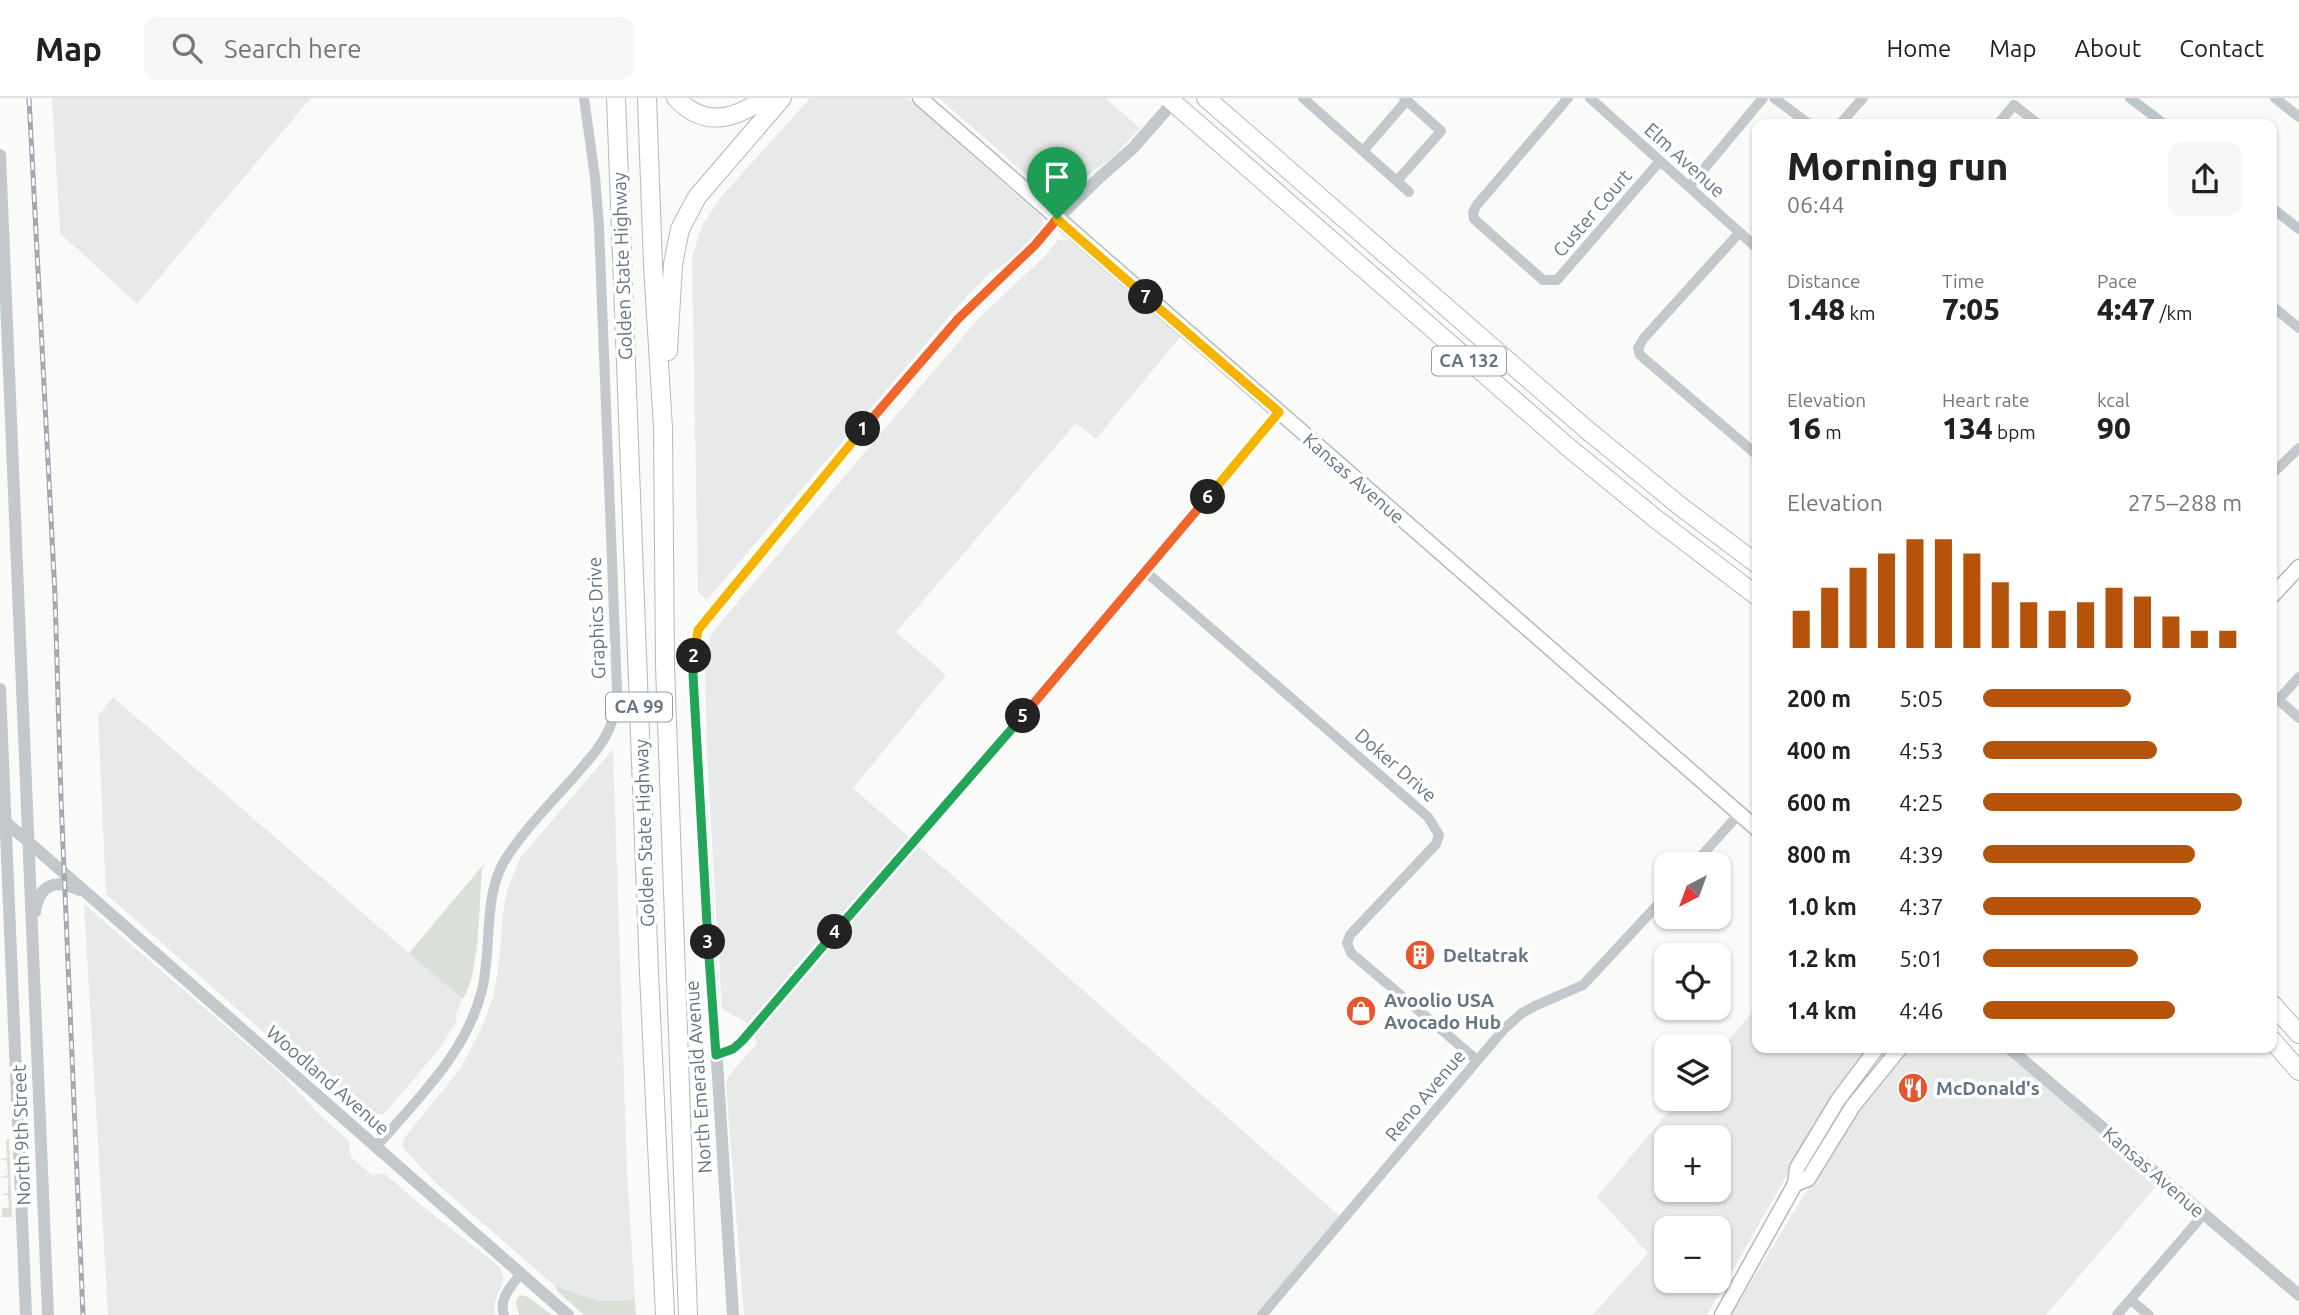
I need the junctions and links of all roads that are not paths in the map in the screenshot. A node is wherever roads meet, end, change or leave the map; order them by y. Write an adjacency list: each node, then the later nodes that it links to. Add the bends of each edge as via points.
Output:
1 (584, 98): 70 (street, Graphics Drive, via 599,226 617,691 612,724 600,746 501,866 492,898 482,990 466,1034)
2 (616, 98): 80 (highway, Golden State Highway / CA 99)
3 (647, 98): 38 (highway, Golden State Highway / CA 99)
4 (676, 98): 5 (highway, via 694,112 718,118 735,116)
5 (764, 98)
6 (782, 98): 38 (highway, via 697,197 680,229 673,264)
7 (920, 98): 30 (main road, Kansas Avenue)
8 (1168, 98): 46 (highway, CA 132, bridge, via 1568,447)
9 (1177, 98): 30 (street, North Emerald Avenue, via 1133,148)
10 (1206, 98): 42 (highway, CA 132, via 1596,438)
11 (1303, 98): 24 (street)
12 (1568, 98): 26 (street, Custer Court, via 1473,213 1474,219 1543,280 1557,280)
13 (1590, 98): 26 (street, Elm Avenue)
14 (1763, 98): 28 (street)
15 (1774, 98): 20 (street)
16 (1863, 98): 21 (street)
17 (2275, 98): 19 (street)
18 (1406, 99): 24 (street); 27 (street, via 1441,131)
19 (2299, 117)
20 (1802, 119)
21 (1844, 119)
22 (2002, 119): 23 (street, via 2014,105)
23 (2032, 119)
24 (1363, 151): 27 (street)
25 (0, 155): 34 (street, North 9th Street)
26 (1660, 161): 28 (street, Elm Avenue)
27 (1397, 181): 29 (street)
28 (1689, 187): 31 (street, Elm Avenue)
29 (1409, 191)
30 (1057, 219): 37 (main road, Kansas Avenue); 67 (street, North Emerald Avenue, via 949,329 698,630 693,687)
31 (1739, 233): 32 (street, Elm Avenue); 40 (street, via 1638,348 1640,355)
32 (1752, 244)
33 (0, 253): 34 (street)
34 (6, 295): 56 (street, North 9th Street)
35 (2277, 310): 36 (street)
36 (2299, 328)
37 (1279, 412): 44 (street); 53 (main road, Kansas Avenue)
38 (663, 428): 81 (highway, Golden State Highway / CA 99, via 665,665)
39 (2299, 449): 41 (street)
40 (1752, 452)
41 (2277, 469)
42 (1752, 560)
43 (2299, 567): 45 (main road)
44 (1146, 572): 67 (street, via 742,1041); 68 (street, Doker Drive, via 1436,828 1436,844 1347,943 1351,953)
45 (2277, 591)
46 (1752, 592)
47 (2299, 677): 49 (street)
48 (0, 689): 51 (street, North 9th Street)
49 (2277, 695)
50 (2277, 699): 52 (street)
51 (0, 703): 54 (street, North 9th Street)
52 (2299, 718)
53 (1739, 814): 55 (main road, Kansas Avenue); 57 (street)
54 (3, 820): 56 (street, Woodland Avenue); 76 (street, North 9th Street)
55 (1752, 826)
56 (29, 842): 58 (street, Woodland Avenue); 60 (street, North 9th Street)
57 (1705, 852)
58 (89, 895): 60 (street, via 65,884 42,891 35,911); 70 (street, Woodland Avenue)
59 (1654, 909): 68 (street, Reno Avenue, via 1592,977 1571,992 1522,1013)
60 (33, 960): 77 (street, North 9th Street)
61 (2277, 1010): 62 (highway)
62 (2299, 1034)
63 (2277, 1046): 69 (highway)
64 (1873, 1053): 71 (main road, via 1797,1168)
65 (1896, 1053): 71 (main road, via 1853,1106 1808,1179)
66 (2016, 1053): 72 (street, Kansas Avenue)
67 (716, 1055): 82 (street, North Emerald Avenue)
68 (1477, 1060): 83 (street, Reno Avenue)
69 (2299, 1071)
70 (376, 1147): 73 (street, Woodland Avenue)
71 (1795, 1184): 84 (main road)
72 (2203, 1214): 74 (street, Kansas Avenue); 75 (street)
73 (521, 1273): 78 (street, via 504,1297); 79 (street, Woodland Avenue)
74 (2299, 1295)
75 (2131, 1300): 85 (street); 86 (street)
76 (26, 1315)
77 (48, 1315)
78 (504, 1315)
79 (568, 1315)
80 (665, 1315)
81 (688, 1315)
82 (733, 1315)
83 (1262, 1315)
84 (1722, 1315)
85 (2117, 1315)
86 (2149, 1315)

